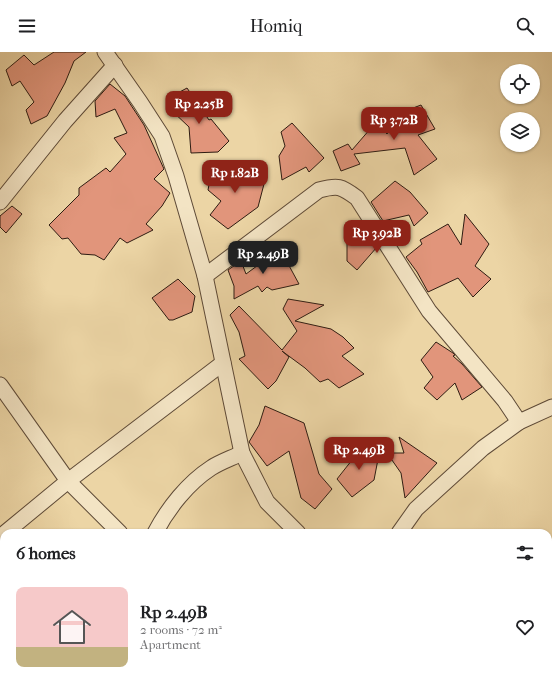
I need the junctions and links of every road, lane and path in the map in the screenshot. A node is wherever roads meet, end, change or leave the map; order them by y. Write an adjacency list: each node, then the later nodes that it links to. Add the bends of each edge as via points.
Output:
1 (105, 52): 2 (street)
2 (115, 65): 3 (street, via 65,121); 4 (street, via 162,136)
3 (0, 202)
4 (205, 276): 5 (street); 8 (street, via 319,190 333,187 345,189 357,198 429,311 505,401)
5 (223, 363): 9 (street); 10 (street)
6 (0, 386): 10 (street)
7 (552, 407): 8 (street)
8 (519, 422): 15 (street, via 483,448 416,509)
9 (242, 453): 13 (street, via 211,467 188,487 161,520); 14 (street, via 267,502)
10 (68, 481): 11 (street); 12 (street)
11 (11, 529)
12 (116, 529)
13 (157, 529)
14 (294, 529)
15 (402, 529)

